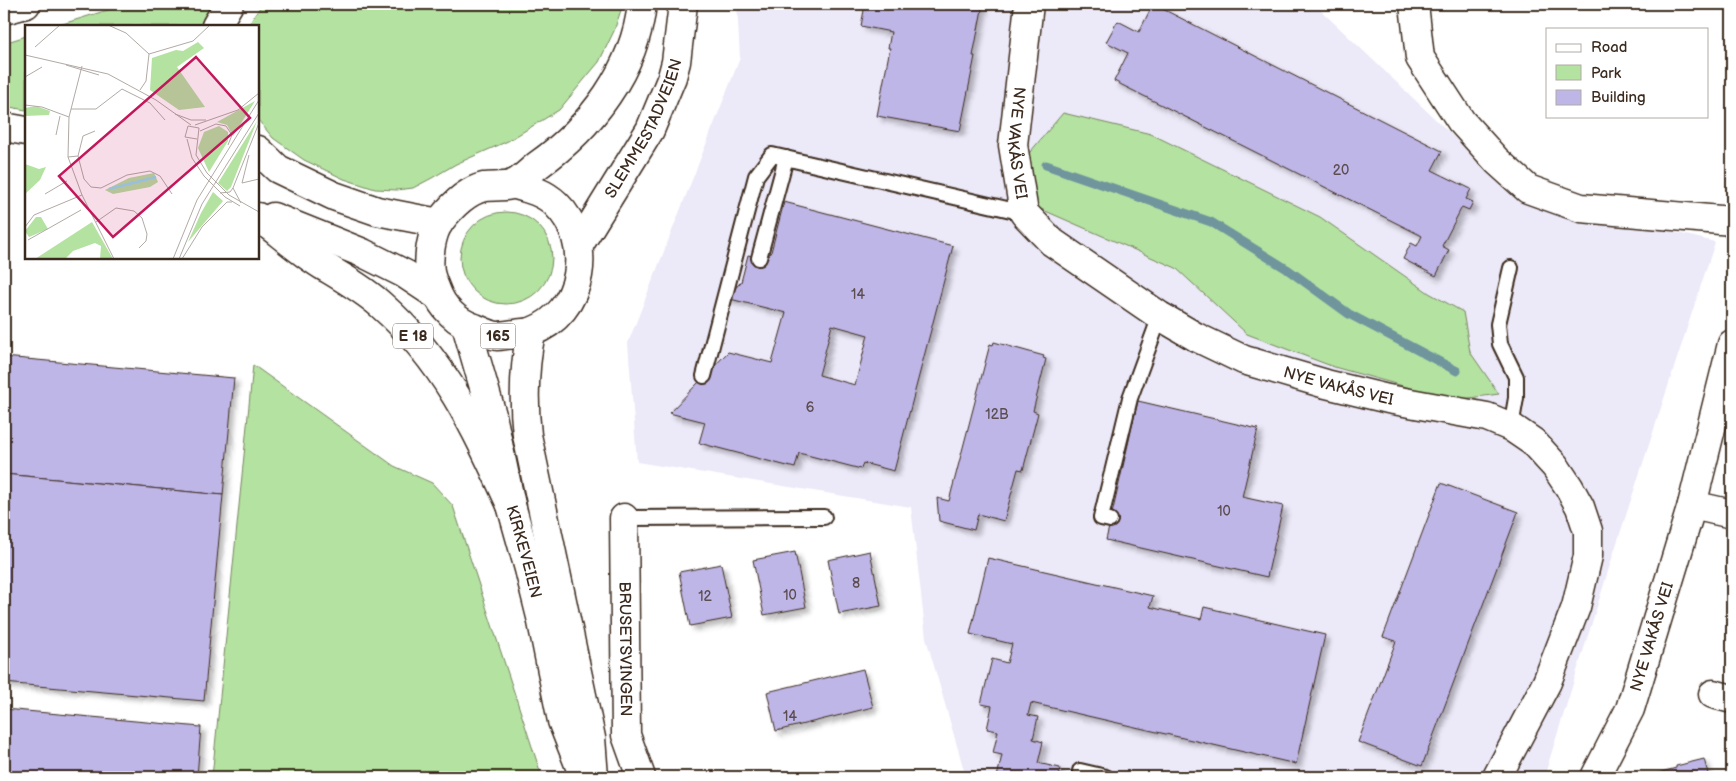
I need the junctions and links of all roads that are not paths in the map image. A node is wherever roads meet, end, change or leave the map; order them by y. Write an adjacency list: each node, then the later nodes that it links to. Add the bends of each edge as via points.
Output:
1 (26, 4): 7 (main road)
2 (229, 4): 8 (main road)
3 (642, 4): 13 (main road, 165, via 634,41 625,63 593,115 544,161)
4 (683, 4): 19 (main road, SLEMMESTADVEIEN, via 676,62 658,112)
5 (1029, 4): 15 (main road, NYE VAKÅS VEI, via 1012,145)
6 (1414, 4): 17 (main road, via 1420,58 1461,121 1528,189 1581,208)
7 (4, 10)
8 (217, 25)
9 (4, 127): 10 (main road)
10 (25, 130)
11 (259, 151): 18 (main road, via 278,169 334,196 377,211)
12 (786, 158): 15 (lane); 20 (lane); 27 (lane, via 772,155 756,176)
13 (512, 184): 18 (main road, 165, via 483,188 457,201); 19 (main road, 165, via 535,190 556,204 571,222)
14 (259, 212): 22 (main road, via 363,253 405,274)
15 (1024, 213): 23 (main road, NYE VAKÅS VEI, via 1052,242)
16 (259, 218): 29 (main road, E 18, via 324,267 364,291 416,339 466,411)
17 (1732, 222)
18 (438, 223): 22 (main road, 165, via 430,247 430,272)
19 (579, 245): 25 (main road, 165, via 580,272 571,298 554,318)
20 (759, 258)
21 (1512, 268): 28 (lane, via 1498,324 1500,344 1516,377)
22 (438, 296): 24 (main road, 165, via 450,313)
23 (1160, 316): 28 (main road, NYE VAKÅS VEI, via 1244,360 1388,399 1487,417); 34 (lane, via 1130,398 1102,518)
24 (466, 325): 25 (main road, 165, via 497,336); 29 (main road, KIRKEVEIEN, via 492,415)
25 (530, 332): 37 (main road, KIRKEVEIEN, via 524,386 526,435 591,738)
26 (1732, 344): 30 (main road, NYE VAKÅS VEI)
27 (704, 376)
28 (1511, 427): 40 (main road, NYE VAKÅS VEI, via 1533,442 1569,487 1588,531 1588,556 1565,639 1547,682)
29 (511, 505): 36 (main road, KIRKEVEIEN, via 531,577 562,721)
30 (1692, 505): 31 (main road); 41 (main road, NYE VAKÅS VEI, via 1630,709)
31 (1732, 514)
32 (824, 516): 33 (lane)
33 (624, 518): 38 (main road, BRUSETSVINGEN, via 626,735)
34 (1110, 520)
35 (1080, 770): 39 (lane)
36 (584, 777)
37 (594, 777)
38 (641, 777)
39 (1106, 777)
40 (1497, 777)
41 (1595, 777)

